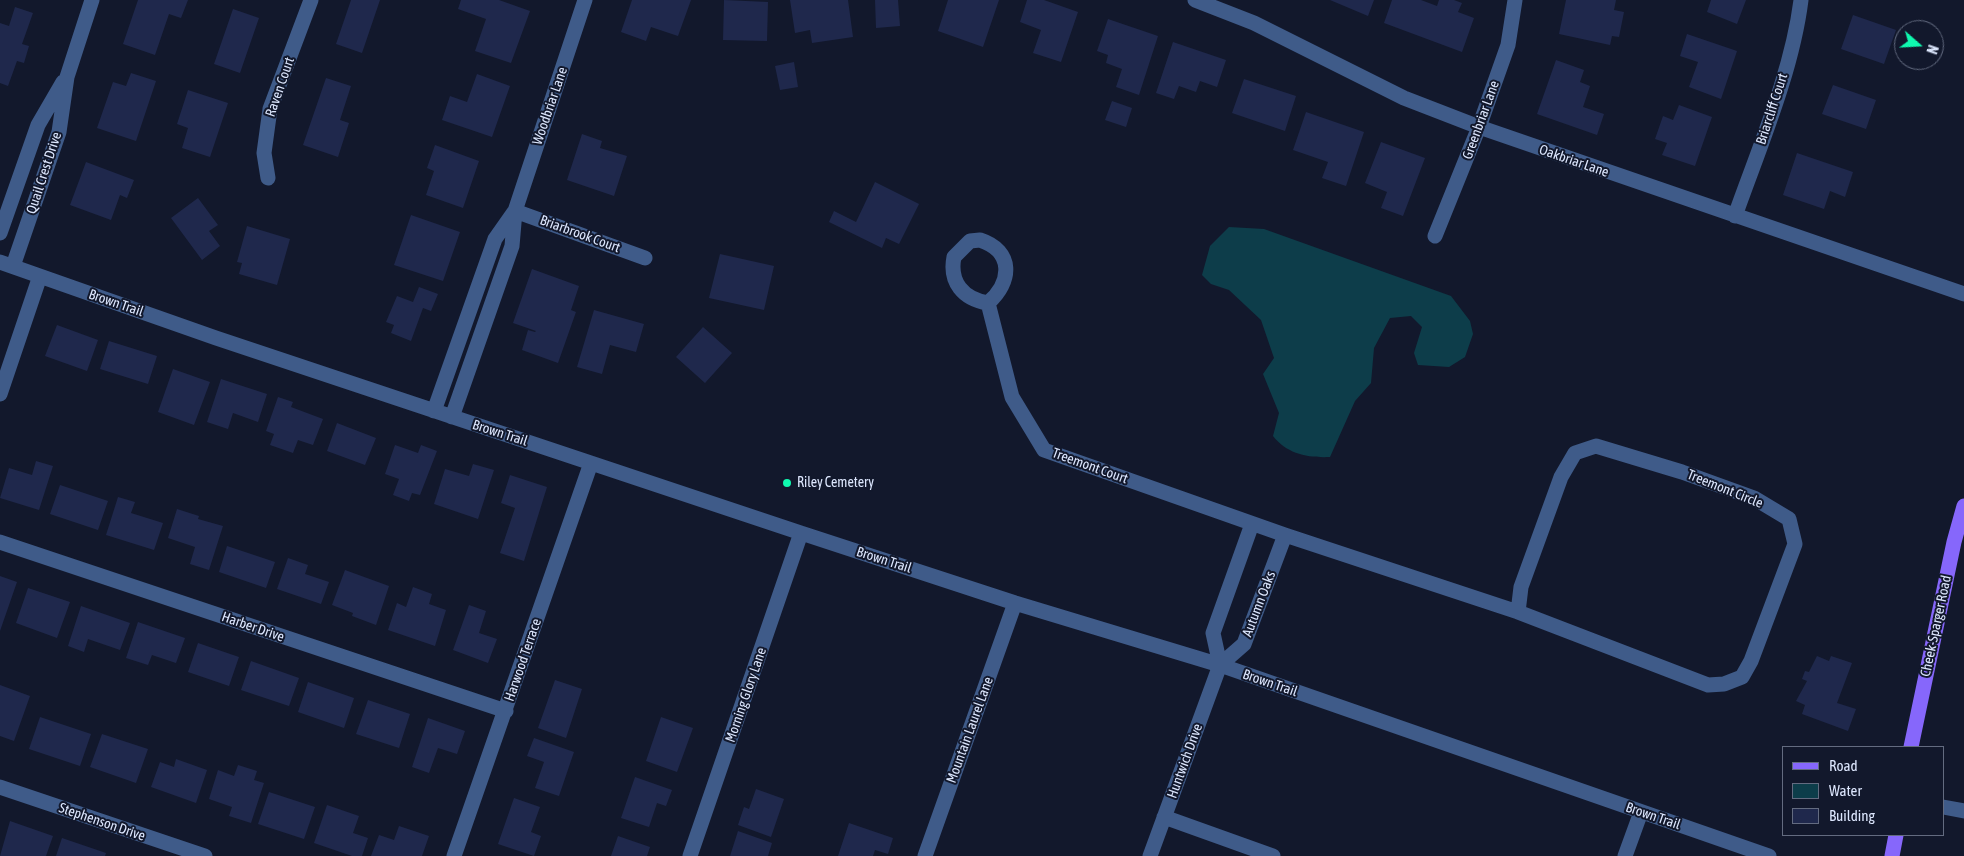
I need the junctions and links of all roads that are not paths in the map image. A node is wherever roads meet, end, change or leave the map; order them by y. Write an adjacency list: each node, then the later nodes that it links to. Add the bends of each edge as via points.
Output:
1 (92, 0): 7 (street, Quail Crest Drive)
2 (311, 0): 9 (street, Raven Court, via 270,109 264,153)
3 (585, 0): 10 (street, Woodbriar Lane)
4 (1195, 0): 8 (street, Oakbriar Lane, via 1254,23 1404,98)
5 (1515, 0): 8 (street, Greenbriar Lane, via 1508,45)
6 (1801, 0): 11 (street, Briarcliff Court, via 1780,90)
7 (67, 77): 12 (street, Quail Crest Drive, via 38,124); 15 (street, Quail Crest Drive, via 59,132)
8 (1479, 127): 11 (street, Oakbriar Lane); 13 (street, Greenbriar Lane)
9 (268, 178)
10 (514, 211): 14 (street, Briarbrook Court); 20 (street, Woodbriar Lane, via 495,239); 21 (street, Woodbriar Lane, via 512,246)
11 (1735, 216): 17 (street, Oakbriar Lane)
12 (0, 233)
13 (1435, 236)
14 (645, 258)
15 (6, 264): 16 (street, Brown Trail)
16 (40, 276): 19 (street); 20 (street, Brown Trail)
17 (1964, 294)
18 (988, 303): 24 (street, Treemont Court, via 1012,397 1044,450)
19 (0, 394)
20 (434, 411): 21 (street, Brown Trail)
21 (452, 417): 22 (street, Brown Trail)
22 (591, 463): 25 (street, Brown Trail); 32 (street, Harwood Terrace)
23 (1964, 506): 28 (main road, Cheek-Sparger Road)
24 (1252, 524): 26 (street, Treemont Court); 31 (street, via 1213,633)
25 (802, 533): 29 (street, Brown Trail); 42 (street, Morning Glory Lane)
26 (1285, 535): 30 (street, Treemont Circle); 31 (street, Autumn Oaks, via 1244,644)
27 (0, 542): 32 (street, Harber Drive)
28 (1959, 543): 33 (main road, Cheek-Sparger Road)
29 (1015, 604): 31 (street, Brown Trail); 43 (street, Mountain Laurel Lane)
30 (1518, 612): 30 (street, Treemont Circle, via 1708,685 1724,684 1742,677 1751,661 1795,544 1789,519 1754,498 1631,456 1596,446 1575,453 1561,477 1521,587)
31 (1220, 666): 37 (street, Brown Trail); 38 (street, Huntwich Drive)
32 (506, 711): 41 (street, Harwood Terrace)
33 (1912, 746)
34 (0, 787): 40 (street, Stephenson Drive)
35 (1944, 807): 36 (street)
36 (1964, 811)
37 (1641, 812): 46 (street); 47 (street, Brown Trail)
38 (1164, 817): 44 (street, Huntwich Drive); 45 (street)
39 (1896, 836): 48 (main road)
40 (205, 856)
41 (454, 856)
42 (690, 856)
43 (925, 856)
44 (1150, 856)
45 (1273, 856)
46 (1625, 856)
47 (1766, 856)
48 (1892, 856)

